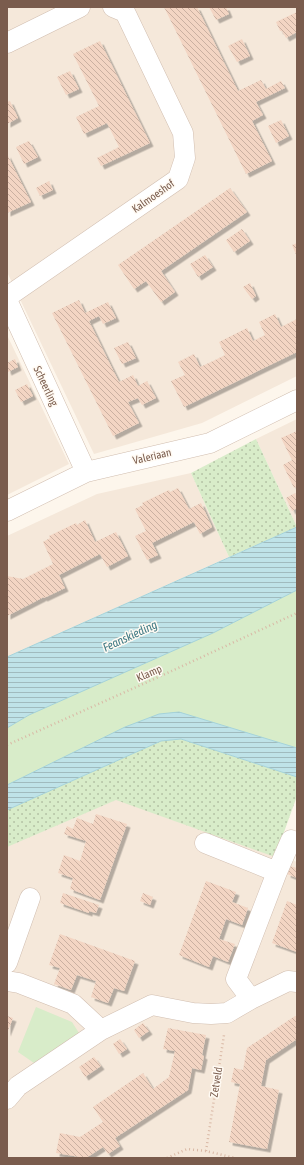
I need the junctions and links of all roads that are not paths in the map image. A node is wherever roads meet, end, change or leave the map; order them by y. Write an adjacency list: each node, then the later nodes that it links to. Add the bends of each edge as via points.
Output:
1 (80, 7): 3 (street)
2 (113, 7): 4 (street, Kalmoeshof, via 125,12 183,133 185,158 178,179)
3 (7, 43)
4 (7, 297)
5 (7, 300): 7 (street, Scheerling)
6 (297, 400): 7 (street, Valeriaan, via 210,443)
7 (86, 472): 8 (street, Valeriaan)
8 (7, 511)
9 (290, 840): 11 (street)
10 (205, 843): 11 (street)
11 (277, 872): 16 (street, via 236,979)
12 (30, 898): 13 (street)
13 (7, 963)
14 (7, 981): 17 (street, via 19,983 73,1004)
15 (297, 982): 16 (street, via 288,980)
16 (251, 999): 17 (street, via 227,1013 193,1013 152,1006)
17 (101, 1030): 18 (street, via 18,1086)
18 (7, 1099)

